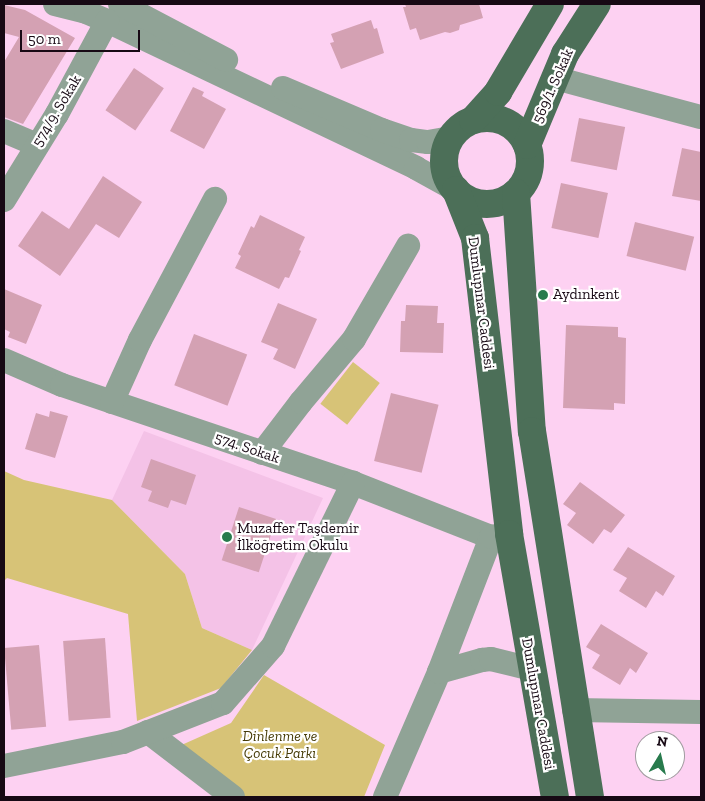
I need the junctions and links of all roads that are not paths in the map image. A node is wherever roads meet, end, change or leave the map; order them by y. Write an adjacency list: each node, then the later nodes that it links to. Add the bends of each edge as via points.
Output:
1 (55, 4): 5 (street, via 86,12)
2 (550, 4): 8 (main road, via 498,92)
3 (597, 4): 6 (main road, 569/1. Sokak, via 565,54)
4 (137, 11): 5 (street); 10 (street, via 254,75 382,130 419,141)
5 (114, 12): 11 (street, 574/9. Sokak); 13 (street)
6 (555, 78): 7 (street); 12 (main road, 569/1. Sokak)
7 (701, 117)
8 (473, 120): 10 (main road, via 460,127); 12 (main road, via 499,119 520,133)
9 (4, 131): 11 (street)
10 (451, 138): 13 (main road, via 444,165)
11 (37, 145): 16 (street, 574/9. Sokak)
12 (527, 145): 14 (main road, via 529,171)
13 (456, 190): 14 (main road, via 473,200 492,203); 22 (main road, Dumlupınar Caddesi, via 475,238)
14 (516, 193): 25 (main road, via 532,430)
15 (215, 199): 19 (street, via 140,340)
16 (4, 200)
17 (408, 246): 20 (street, via 354,339)
18 (4, 360): 19 (street, 574. Sokak)
19 (112, 402): 20 (street, 574. Sokak)
20 (262, 453): 21 (street, 574. Sokak)
21 (353, 483): 22 (street, 574. Sokak); 27 (street, via 273,646 223,703)
22 (500, 535): 23 (main road, Dumlupınar Caddesi); 24 (street)
23 (531, 669): 24 (street, via 491,659); 31 (main road, Dumlupınar Caddesi)
24 (439, 672): 30 (street)
25 (574, 710): 26 (street); 32 (main road)
26 (701, 712)
27 (148, 732): 28 (street, via 123,742); 29 (street)
28 (4, 766)
29 (233, 797)
30 (384, 797)
31 (555, 797)
32 (590, 797)

